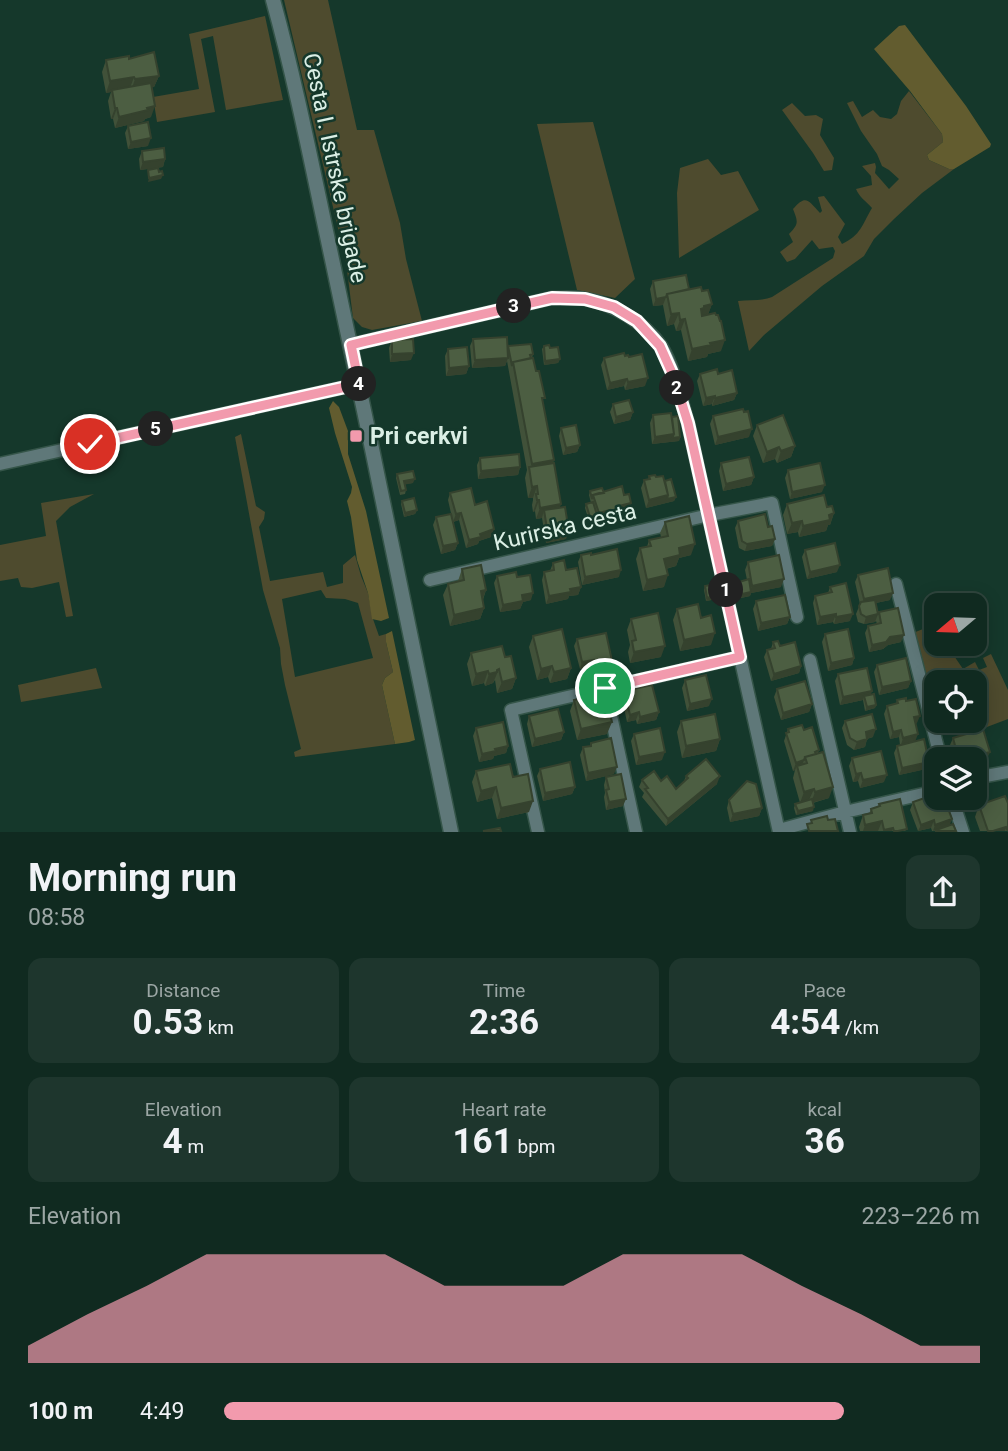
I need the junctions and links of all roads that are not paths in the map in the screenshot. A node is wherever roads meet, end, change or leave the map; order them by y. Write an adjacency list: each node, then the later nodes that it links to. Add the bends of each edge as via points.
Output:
1 (273, 0): 2 (street, Cesta I. Istrske brigade)
2 (351, 345): 3 (street, Cesta I. Istrske brigade); 5 (street, via 552,298 585,299 614,307 637,321 665,356 688,423)
3 (359, 384): 4 (street); 18 (street, Cesta I. Istrske brigade)
4 (0, 464)
5 (709, 515): 6 (street, Kurirska cesta); 8 (street, Kurirska cesta, via 772,503); 9 (street)
6 (430, 580)
7 (896, 584): 12 (street)
8 (797, 617)
9 (740, 657): 11 (street); 21 (street)
10 (810, 660): 17 (street)
11 (605, 688): 19 (street, via 511,710); 20 (street)
12 (938, 747)
13 (1008, 772): 14 (street)
14 (987, 776)
15 (924, 794): 17 (street)
16 (956, 810): 23 (street)
17 (845, 812): 21 (street); 22 (street)
18 (451, 831)
19 (538, 831)
20 (636, 831)
21 (779, 831)
22 (850, 831)
23 (963, 831)

